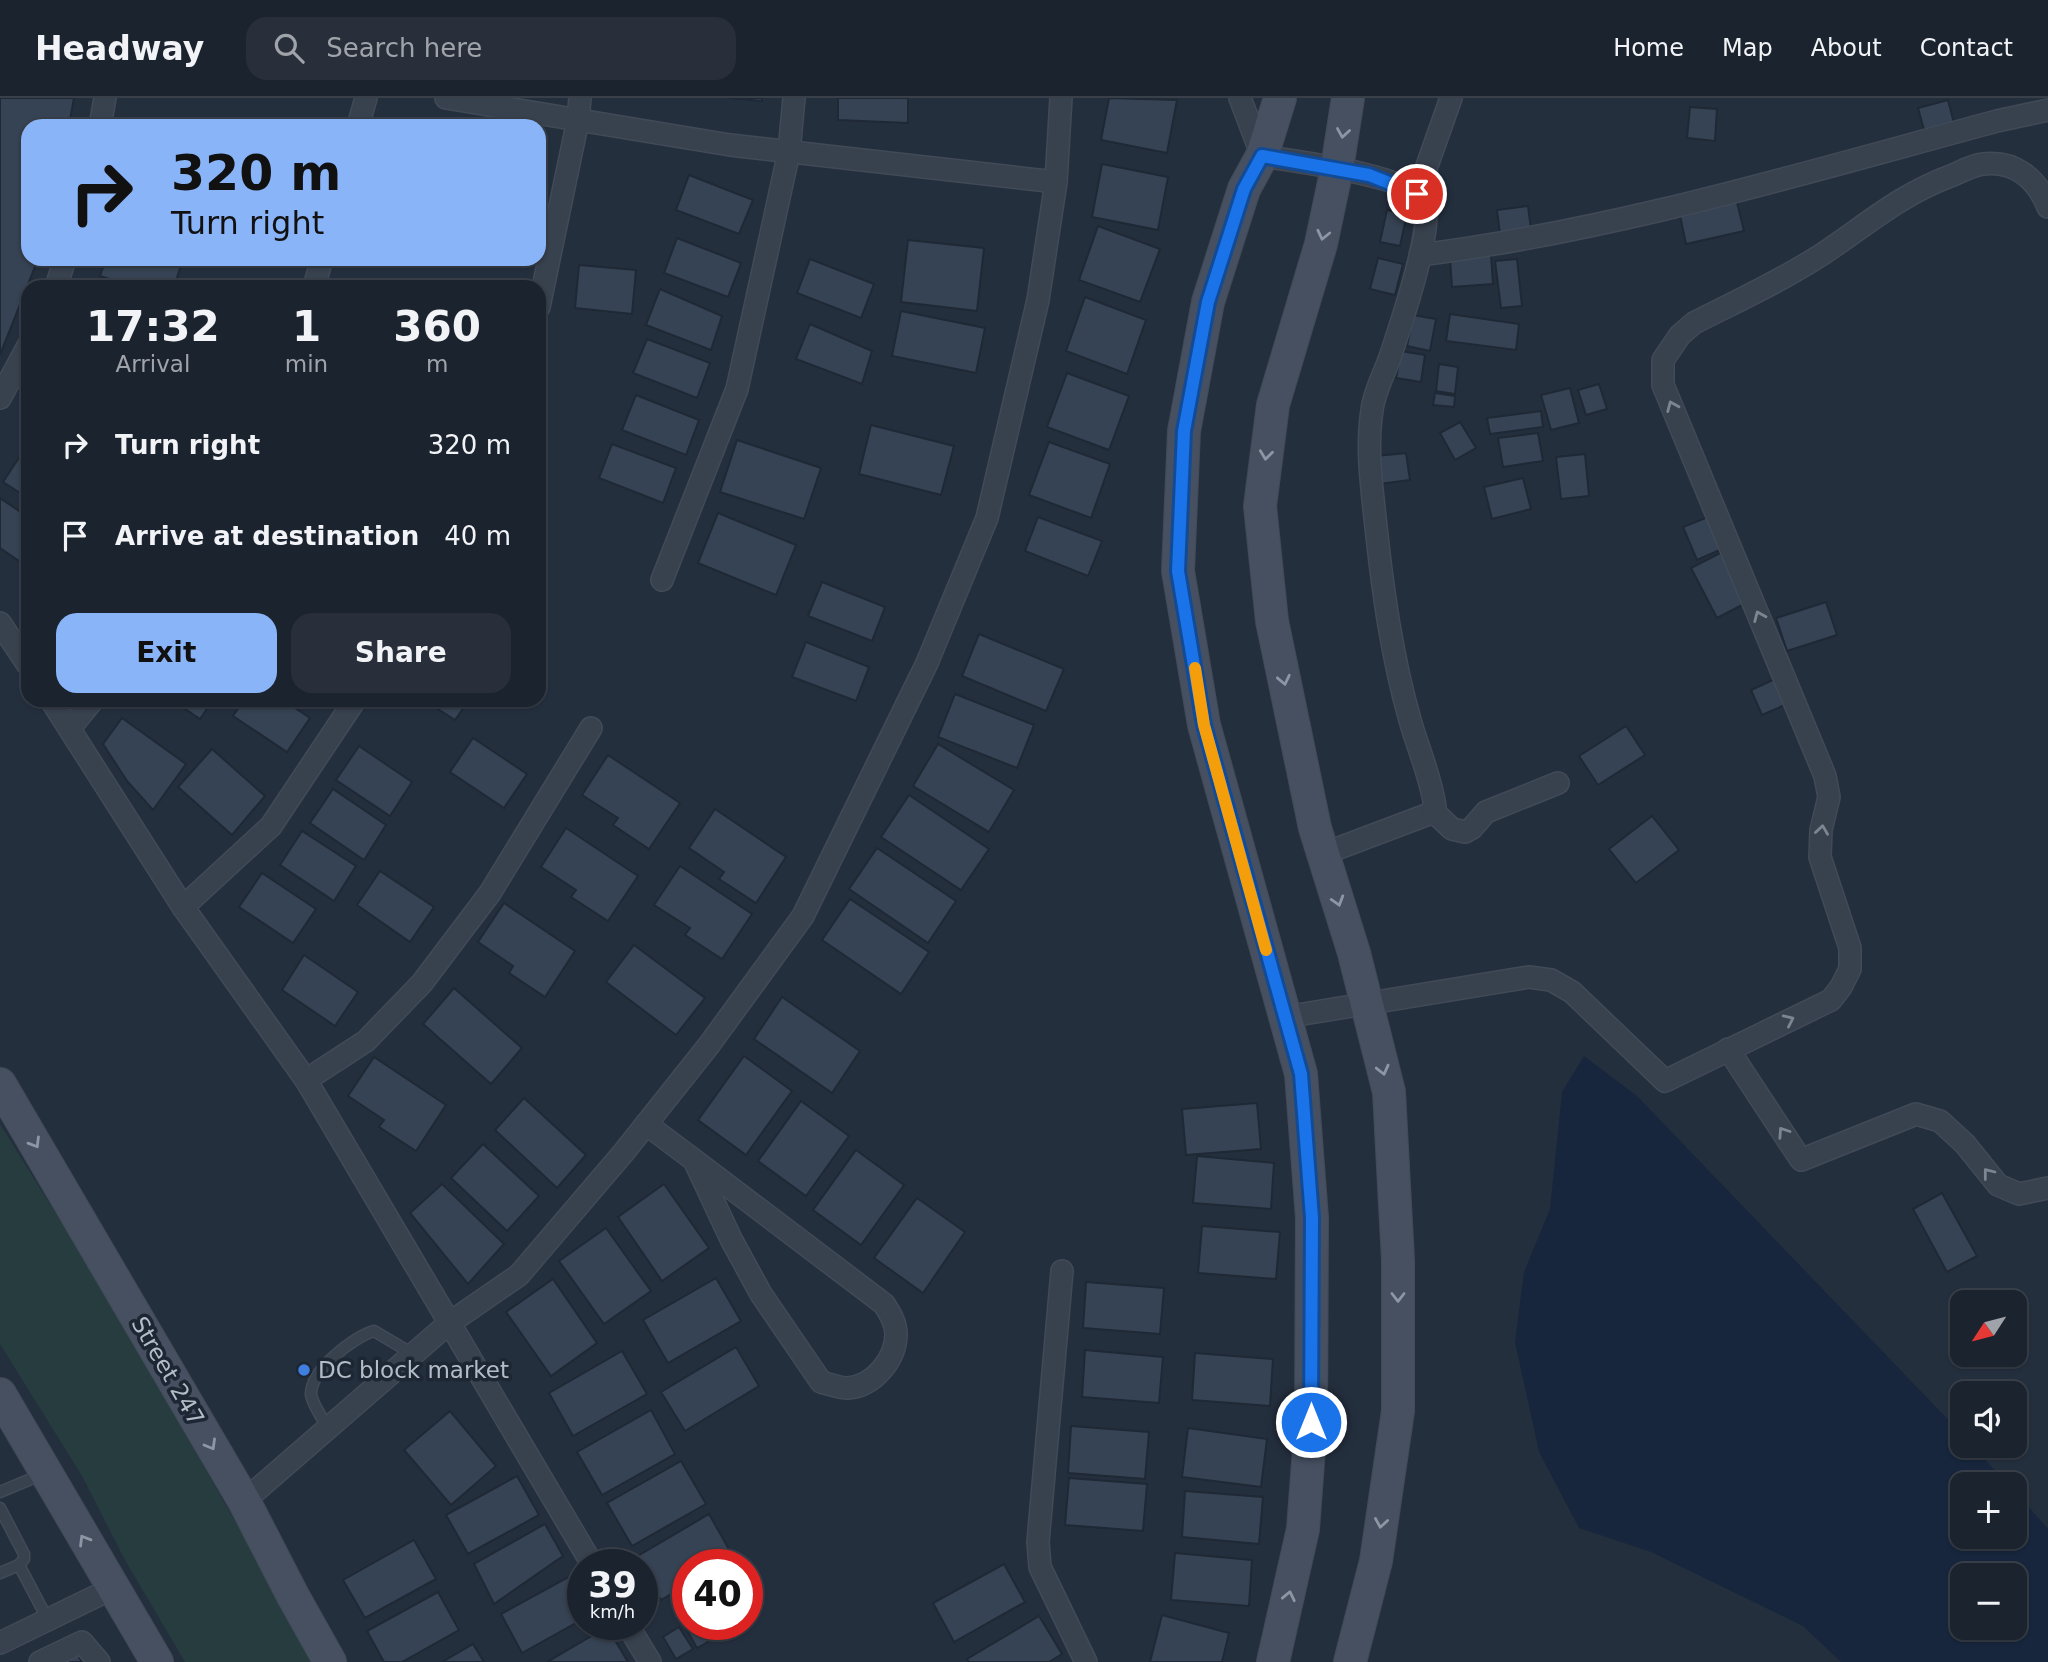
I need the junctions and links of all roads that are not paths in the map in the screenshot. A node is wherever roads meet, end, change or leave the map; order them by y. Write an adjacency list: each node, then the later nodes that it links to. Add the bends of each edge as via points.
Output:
1 (104, 98): 12 (street)
2 (366, 98): 13 (street)
3 (446, 98): 14 (street)
4 (580, 98): 14 (street)
5 (794, 98): 15 (street)
6 (1061, 98): 18 (street)
7 (1240, 98): 16 (street)
8 (1280, 98): 16 (street)
9 (1348, 98): 17 (street, one-way to 17)
10 (1451, 98): 19 (street)
11 (2048, 110): 21 (street, via 1637,216)
12 (101, 119)
13 (360, 119)
14 (578, 120): 15 (street); 22 (street)
15 (789, 152): 18 (street); 25 (street, via 737,389)
16 (1262, 156): 17 (street); 38 (street, via 1244,189 1208,302 1184,431 1178,571 1204,725)
17 (1337, 168): 19 (street); 35 (street, one-way to 35, via 1321,244 1273,405 1260,506 1272,621)
18 (1056, 182): 42 (street, via 1038,300 987,518 927,663 803,916)
19 (1417, 194): 21 (street, via 1426,209)
20 (2048, 207): 39 (street, one-way to 20, via 1831,1000 1850,969 1850,948 1820,857 1829,797 1825,776 1663,386 1663,360 1694,323 1799,268 1888,206 1930,183 1982,164 2006,164 2023,171 2041,190)
21 (1420, 255): 34 (street, via 1372,407 1369,437 1383,594 1409,719 1434,799)
22 (545, 280)
23 (21, 359): 24 (street)
24 (0, 398)
25 (663, 580)
26 (0, 623): 27 (street)
27 (21, 654)
28 (56, 707): 31 (street)
29 (87, 707): 31 (street)
30 (350, 707): 36 (street, via 271,826)
31 (70, 728): 36 (street)
32 (591, 728): 40 (street, via 490,894 422,983 366,1041)
33 (1559, 783): 34 (street, via 1486,812 1465,832 1452,829)
34 (1433, 811): 35 (street)
35 (1323, 853): 37 (street, one-way to 37)
36 (183, 907): 40 (street)
37 (1367, 1004): 38 (street); 39 (street, via 1529,977 1551,980 1572,992 1665,1081); 68 (street, one-way to 68, via 1389,1093 1398,1260 1398,1411 1376,1561)
38 (1285, 1017): 67 (street, one-way to 38, via 1303,1529 1311,1422 1312,1218 1301,1074)
39 (1728, 1049): 44 (street, one-way to 39, via 2019,1194 1998,1185 1940,1121 1916,1114 1801,1160)
40 (306, 1080): 46 (street)
41 (0, 1084): 52 (street, Street 247, one-way to 52)
42 (646, 1124): 43 (street); 46 (street, via 519,1275)
43 (694, 1160): 43 (street, via 884,1304 896,1334 892,1356 880,1372 847,1388 821,1382 761,1294)
44 (2048, 1188)
45 (1062, 1271): 66 (street, via 1038,1542 1040,1567)
46 (448, 1324): 47 (street); 54 (street)
47 (414, 1354): 49 (street); 49 (lane, via 374,1331 363,1334 323,1366 313,1381 311,1397)
48 (3, 1408): 50 (street)
49 (328, 1428): 52 (street)
50 (45, 1473): 51 (lane); 57 (street, one-way to 50)
51 (0, 1492)
52 (244, 1501): 64 (street, Street 247)
53 (0, 1508): 55 (lane, via 24,1554)
54 (583, 1549)
55 (19, 1565): 56 (lane); 58 (lane)
56 (0, 1573)
57 (113, 1588): 58 (street); 63 (street)
58 (48, 1620): 60 (street)
59 (637, 1640): 65 (street)
60 (0, 1643)
61 (40, 1662): 62 (street, via 82,1642)
62 (99, 1662)
63 (157, 1662)
64 (330, 1662)
65 (650, 1662)
66 (1086, 1662)
67 (1273, 1662)
68 (1350, 1662)

